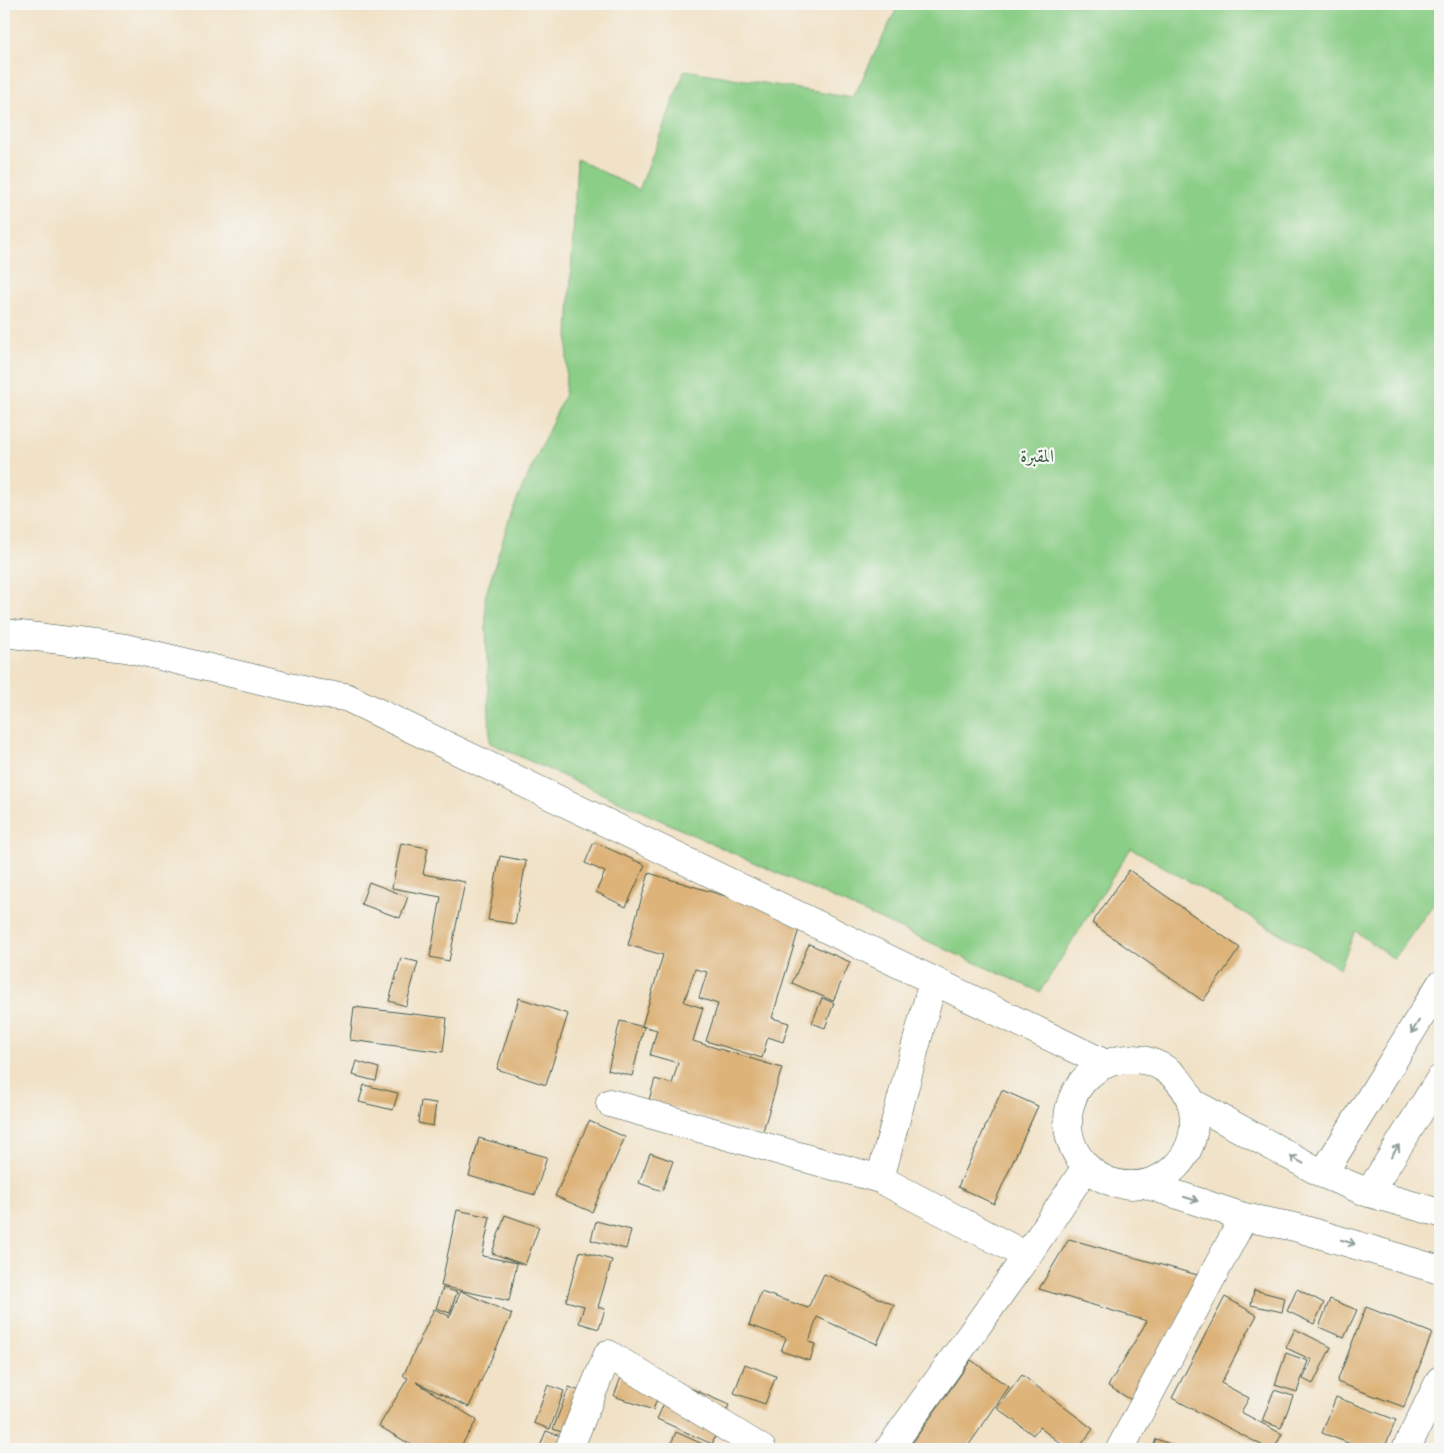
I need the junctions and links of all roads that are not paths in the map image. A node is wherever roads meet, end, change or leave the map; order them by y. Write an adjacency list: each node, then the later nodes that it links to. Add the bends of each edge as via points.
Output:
1 (4, 632): 2 (street, via 126,648 319,694 346,697)
2 (933, 981): 4 (street); 10 (street)
3 (1440, 985): 9 (street, one-way to 9)
4 (1106, 1064): 6 (street, via 1126,1059 1147,1061 1172,1074 1182,1084); 8 (street, via 1089,1075 1076,1091 1069,1110 1073,1150)
5 (1440, 1079): 12 (street, one-way to 5)
6 (1191, 1102): 9 (street, one-way to 6); 11 (street, via 1194,1123 1190,1144 1180,1162 1164,1176)
7 (610, 1103): 10 (street)
8 (1086, 1167): 11 (street, via 1104,1179 1123,1185); 15 (street)
9 (1323, 1174): 12 (street)
10 (880, 1179): 15 (street)
11 (1145, 1184): 14 (street, one-way to 14)
12 (1369, 1193): 13 (street)
13 (1440, 1213)
14 (1244, 1217): 16 (street, one-way to 16, via 1295,1227); 21 (street)
15 (1027, 1256): 20 (street)
16 (1440, 1270)
17 (1440, 1380): 22 (street)
18 (569, 1449): 19 (street, via 608,1354)
19 (762, 1449)
20 (889, 1449)
21 (1120, 1449)
22 (1406, 1449)

